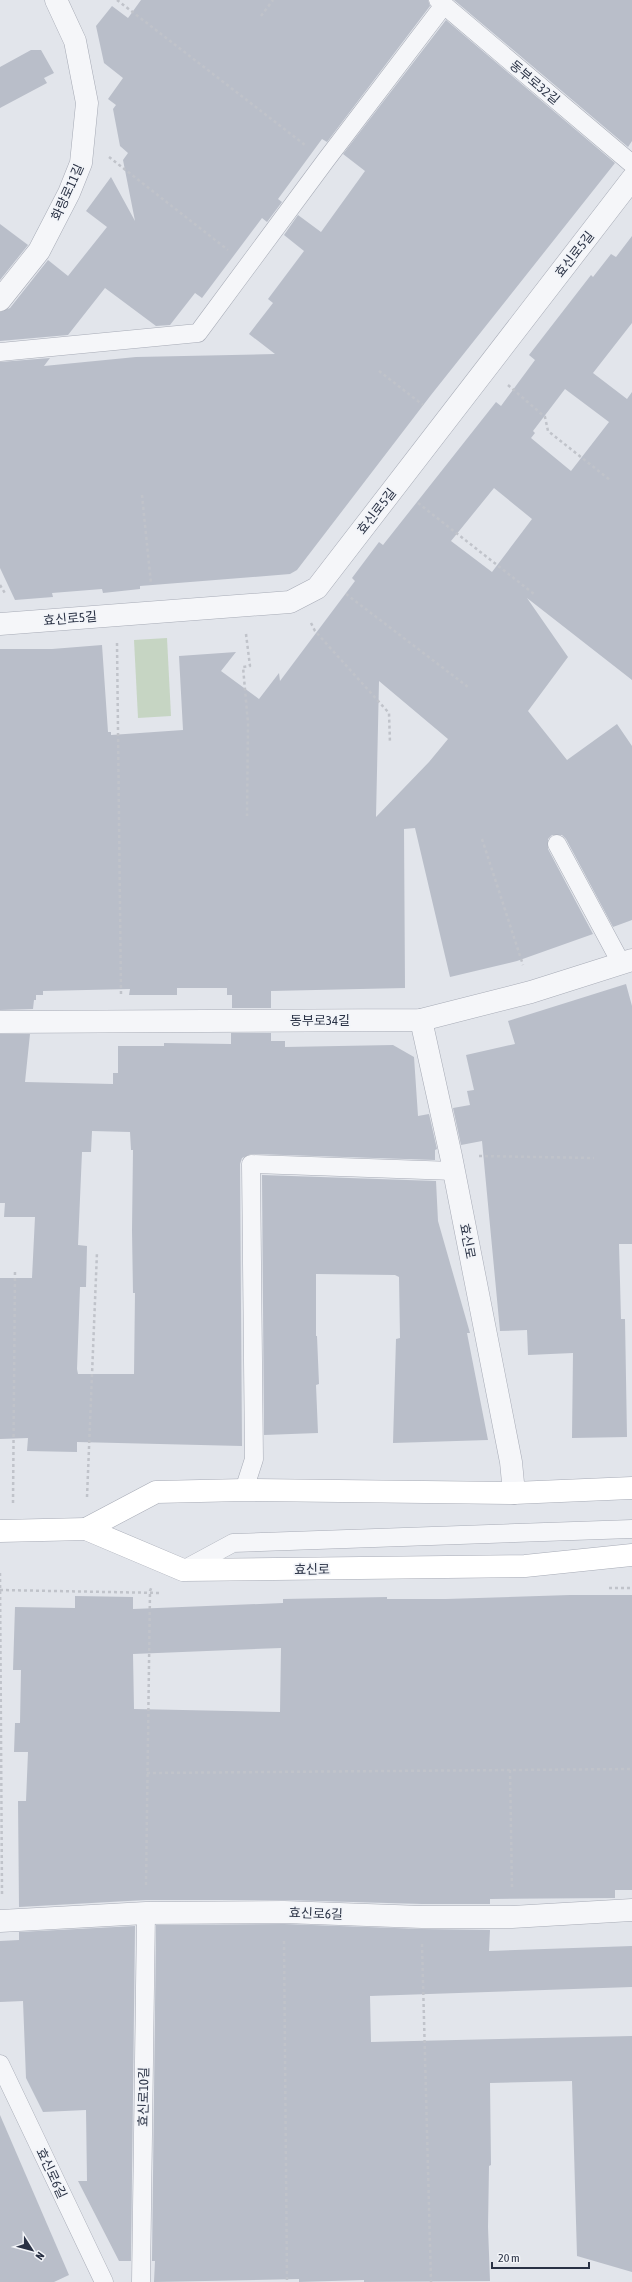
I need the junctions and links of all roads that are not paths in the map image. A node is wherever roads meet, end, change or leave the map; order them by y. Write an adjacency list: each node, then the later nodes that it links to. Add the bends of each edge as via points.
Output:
1 (56, 0): 6 (street, 화랑로11길, via 75,41 87,103 81,163 69,194 39,251)
2 (441, 3): 3 (lane, 동부로32길); 7 (lane, via 198,333)
3 (632, 164)
4 (632, 179): 5 (street, 효신로5길)
5 (625, 201): 8 (street, 효신로5길, via 487,368 317,588 290,602)
6 (0, 300)
7 (0, 352)
8 (0, 624)
9 (557, 844): 10 (lane)
10 (626, 962): 11 (street, 동부로34길, via 531,992)
11 (421, 1020): 12 (street, 동부로34길); 13 (street, 효신로)
12 (0, 1022)
13 (453, 1163): 15 (lane, via 251,1164 254,1459); 16 (street, 효신로, via 511,1462)
14 (632, 1488): 16 (main road)
15 (244, 1490): 16 (main road); 17 (main road, via 156,1492)
16 (514, 1493)
17 (86, 1529): 19 (main road, 효신로); 21 (main road, 효신로)
18 (632, 1529): 21 (lane, via 232,1543)
19 (6, 1532)
20 (632, 1555): 21 (main road, 효신로, via 525,1566)
21 (173, 1566)
22 (632, 1910): 23 (street, 효신로6길, via 512,1917 284,1912)
23 (146, 1913): 24 (street, 효신로6길); 27 (lane, 효신로10길)
24 (1, 1920)
25 (0, 2064): 26 (lane, 효신로6길)
26 (104, 2282)
27 (141, 2282)

